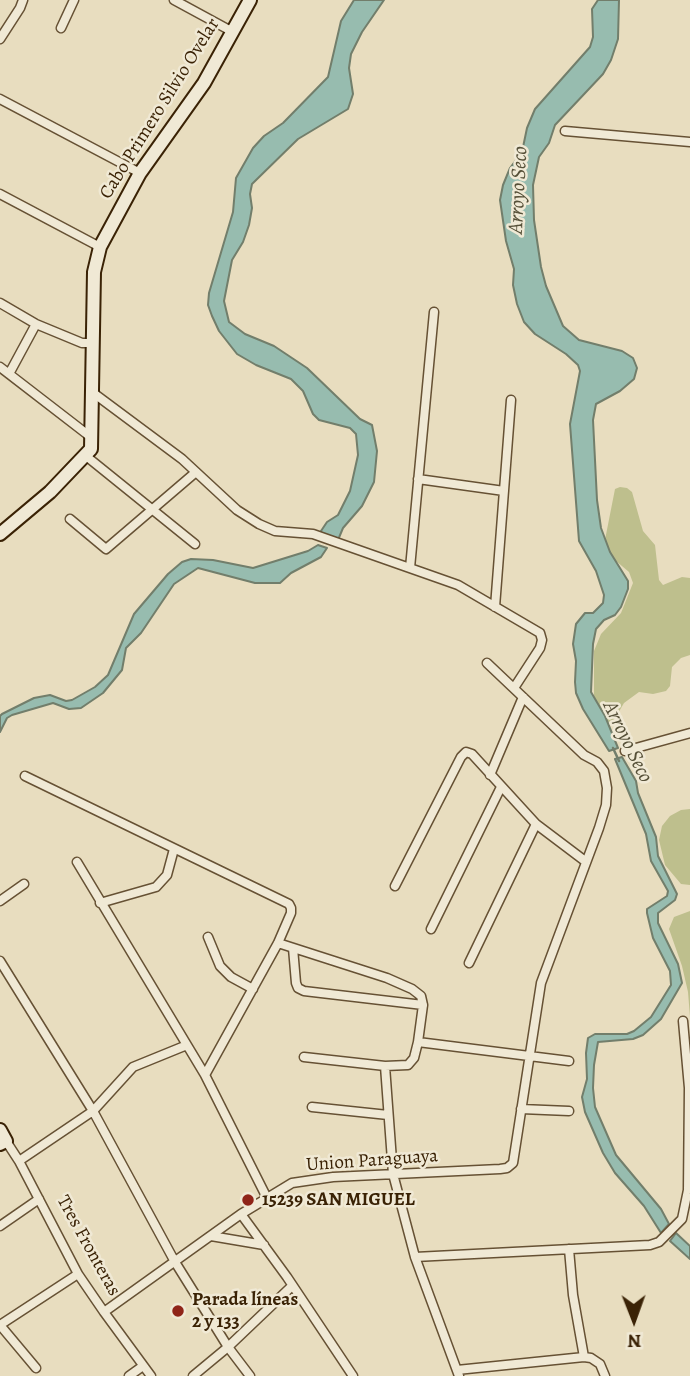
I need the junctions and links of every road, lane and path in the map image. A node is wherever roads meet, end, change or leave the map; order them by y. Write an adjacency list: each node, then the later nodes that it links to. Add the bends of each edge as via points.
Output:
1 (23, 0): 7 (street)
2 (74, 0): 5 (street)
3 (174, 0): 6 (street)
4 (250, 0): 6 (main road, Cabo Primero Silvio Ovelar)
5 (61, 28)
6 (233, 32): 11 (main road, Cabo Primero Silvio Ovelar, via 204,83)
7 (1, 35)
8 (0, 99): 11 (street)
9 (565, 131): 10 (street)
10 (690, 142)
11 (140, 173): 13 (main road, Cabo Primero Silvio Ovelar)
12 (0, 194): 13 (street)
13 (100, 247): 17 (main road, Cabo Primero Silvio Ovelar, via 94,272)
14 (0, 303): 16 (street)
15 (434, 312): 25 (street)
16 (36, 324): 17 (street); 19 (street)
17 (92, 343): 20 (main road, Cabo Primero Silvio Ovelar)
18 (0, 367): 19 (street)
19 (9, 374): 22 (street)
20 (92, 392): 22 (main road, Cabo Primero Silvio Ovelar); 24 (street)
21 (511, 400): 26 (street)
22 (93, 439): 23 (main road, Cabo Primero Silvio Ovelar)
23 (86, 456): 27 (street); 29 (main road, Cabo Primero Silvio Ovelar)
24 (196, 472): 27 (street); 31 (street, via 259,524 275,531 313,534)
25 (418, 479): 26 (street); 31 (street)
26 (504, 491): 32 (street)
27 (150, 510): 28 (street, via 106,550); 30 (street)
28 (70, 519)
29 (0, 534)
30 (195, 544)
31 (410, 568): 32 (street, via 458,585)
32 (495, 607): 34 (street, via 540,633 542,640)
33 (486, 663): 34 (street)
34 (514, 688): 35 (street)
35 (523, 697): 38 (street); 43 (street, via 604,771 606,805)
36 (690, 733): 37 (street)
37 (625, 751)
38 (490, 775): 40 (street); 46 (street, via 472,754 466,752 461,757)
39 (24, 776): 42 (street)
40 (501, 787): 41 (street); 49 (street)
41 (536, 824): 43 (street); 54 (street)
42 (174, 849): 48 (street, via 167,875 156,887); 51 (street, via 289,904 292,913)
43 (585, 861): 60 (street, via 541,983)
44 (77, 862): 48 (street)
45 (23, 884): 47 (street)
46 (394, 886)
47 (0, 901)
48 (100, 903): 59 (street)
49 (431, 929)
50 (208, 937): 55 (street, via 220,965)
51 (278, 943): 52 (street); 55 (street)
52 (293, 948): 56 (street, via 387,978 412,989); 56 (street, via 296,983 304,991)
53 (0, 961): 67 (street)
54 (469, 963)
55 (253, 989): 64 (street)
56 (423, 1005): 58 (street)
57 (683, 1021): 73 (street, via 689,1088)
58 (418, 1042): 60 (street); 63 (street, via 408,1065)
59 (187, 1045): 64 (street); 67 (street, via 134,1067)
60 (529, 1056): 62 (street); 66 (street)
61 (304, 1057): 63 (street)
62 (569, 1061)
63 (385, 1066): 69 (street)
64 (205, 1075): 74 (street)
65 (312, 1107): 69 (street)
66 (521, 1109): 68 (street); 72 (street, Union Paraguaya, via 513,1163 500,1169)
67 (93, 1111): 71 (street); 82 (street)
68 (569, 1111)
69 (388, 1115): 72 (street)
70 (2, 1139): 71 (street, Tres Fronteras)
71 (19, 1161): 75 (street, Tres Fronteras)
72 (393, 1174): 74 (street, Union Paraguaya, via 292,1183); 81 (street)
73 (689, 1189): 80 (street, via 682,1219 659,1242)
74 (267, 1198): 76 (street, Union Paraguaya)
75 (39, 1199): 77 (street); 83 (street, Tres Fronteras)
76 (241, 1214): 78 (street, Union Paraguaya); 79 (street)
77 (0, 1226)
78 (211, 1236): 79 (street); 82 (street, Union Paraguaya)
79 (264, 1245): 84 (street)
80 (569, 1249): 81 (street); 88 (street)
81 (415, 1257): 91 (street)
82 (175, 1262): 85 (street, Union Paraguaya); 87 (street)
83 (78, 1274): 85 (street, Tres Fronteras); 86 (street)
84 (292, 1286): 87 (street); 96 (street)
85 (104, 1312): 89 (street, Tres Fronteras)
86 (0, 1325): 90 (street)
87 (228, 1347): 94 (street); 95 (street)
88 (584, 1357): 91 (street); 97 (street, via 600,1364)
89 (143, 1366): 92 (street); 93 (street, Tres Fronteras)
90 (36, 1368)
91 (458, 1373)
92 (129, 1376)
93 (151, 1376)
94 (193, 1376)
95 (250, 1376)
96 (353, 1376)
97 (605, 1376)

